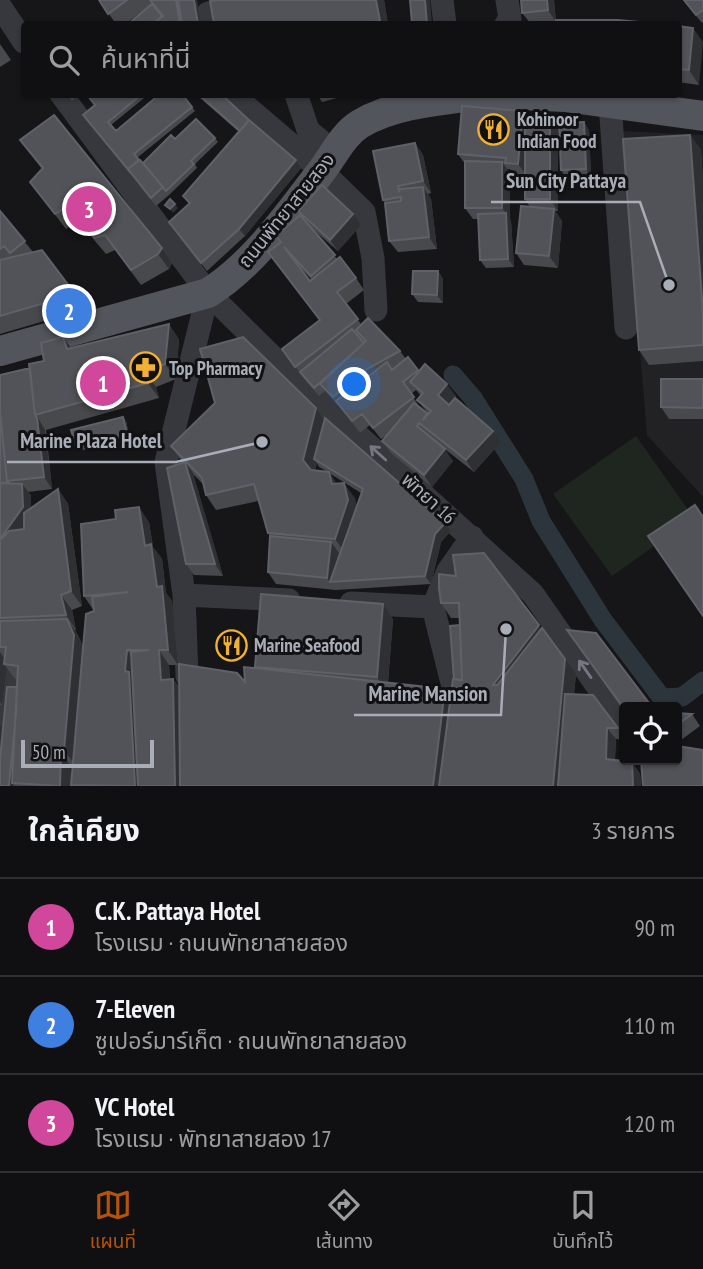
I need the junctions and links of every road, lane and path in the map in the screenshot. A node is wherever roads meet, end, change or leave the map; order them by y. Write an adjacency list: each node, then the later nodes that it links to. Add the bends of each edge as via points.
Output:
1 (277, 0): 5 (street)
2 (442, 0): 6 (street)
3 (507, 0): 7 (street)
4 (0, 6): 8 (street)
5 (208, 12)
6 (445, 21)
7 (508, 21)
8 (21, 38)
9 (64, 98): 17 (street, พัทยา 16)
10 (238, 98): 16 (street)
11 (297, 98): 16 (street, via 308,130)
12 (453, 98): 16 (main road, ถนนพัทยาสายสอง, via 399,108 358,125)
13 (572, 98): 14 (main road, ถนนพัทยาสายสอง)
14 (610, 103): 15 (main road, ถนนพัทยาสายสอง); 19 (street)
15 (703, 116)
16 (328, 162): 17 (main road, ถนนพัทยาสายสอง, via 271,235 229,280); 18 (street, via 364,212)
17 (208, 293): 20 (main road, ถนนพัทยาสายสอง); 21 (street, พัทยา 16, one-way to 17, via 288,372); 22 (street, via 166,462)
18 (376, 310)
19 (626, 328)
20 (0, 351)
21 (472, 537): 25 (street, via 448,571); 29 (street, พัทยา 16, one-way to 21, via 533,594)
22 (184, 595): 23 (street); 27 (street)
23 (308, 601)
24 (336, 602): 25 (street)
25 (433, 607): 28 (street, via 452,683)
26 (12, 668): 30 (street)
27 (187, 676)
28 (460, 696)
29 (619, 718)
30 (6, 734)

